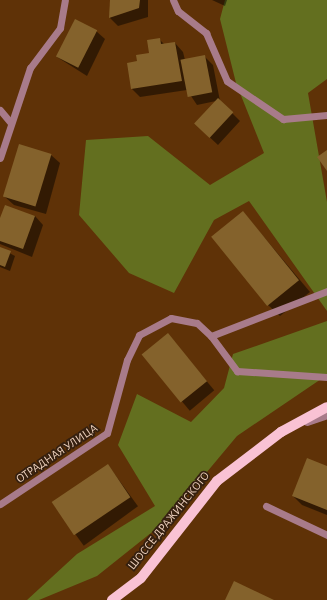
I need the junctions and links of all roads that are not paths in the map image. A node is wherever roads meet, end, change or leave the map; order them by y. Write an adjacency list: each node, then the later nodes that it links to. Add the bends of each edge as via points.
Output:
1 (65, 0): 5 (street, via 60,28 30,68)
2 (173, 0): 4 (street, via 178,11 206,33 227,81 283,119)
3 (0, 110): 5 (street)
4 (327, 115)
5 (10, 122): 6 (street)
6 (0, 158)
7 (327, 291): 8 (street)
8 (211, 336): 9 (street, ОТРАДНАЯ УЛИЦА, via 237,371); 13 (street, ОТРАДНАЯ УЛИЦА, via 198,323 171,318 139,335 127,360 107,433)
9 (327, 377)
10 (327, 407): 12 (main road, ШОССЕ ДРАЖИНСКОГО)
11 (327, 414): 12 (street)
12 (281, 432): 16 (main road, ШОССЕ ДРАЖИНСКОГО, via 216,481 141,578)
13 (0, 504)
14 (266, 506): 15 (street)
15 (327, 534)
16 (112, 600)

